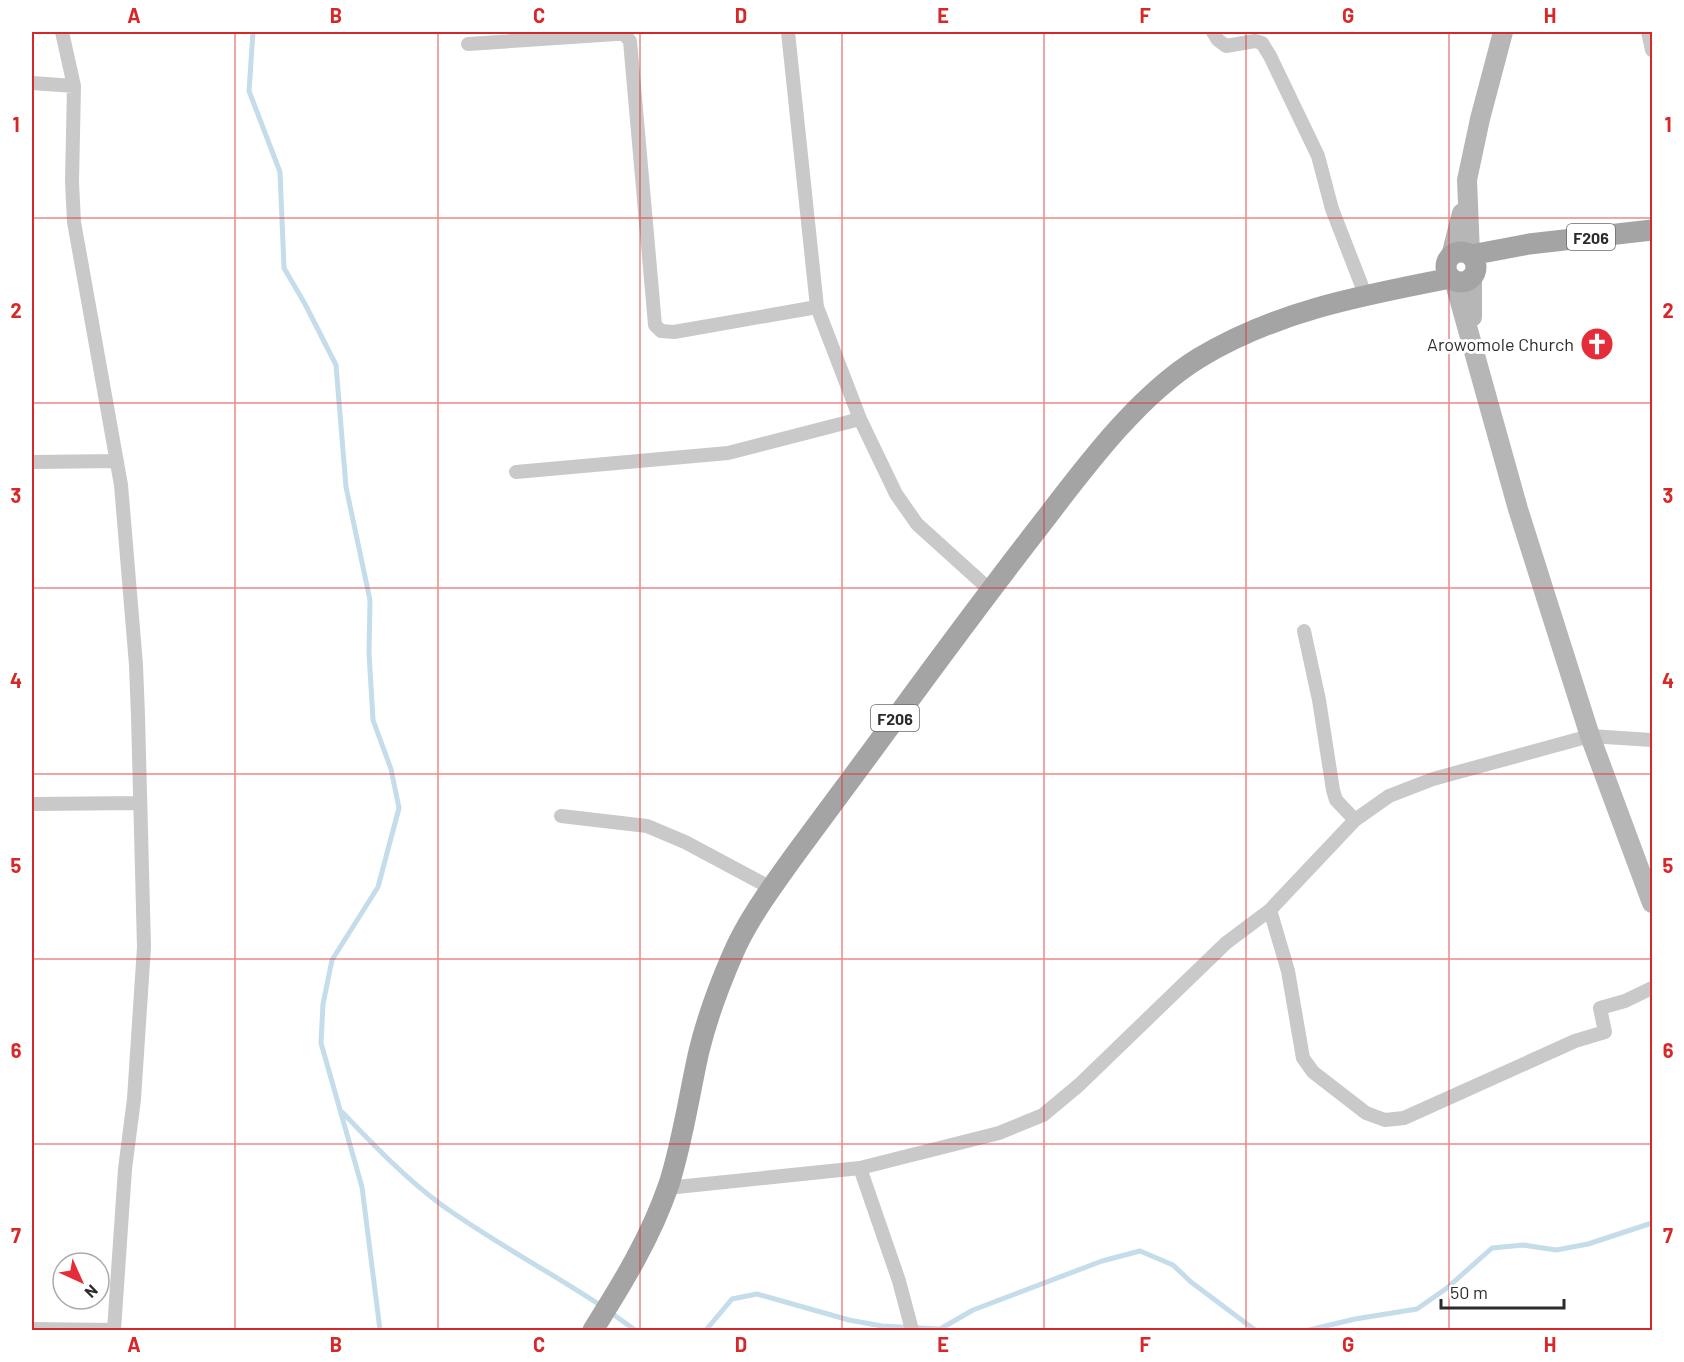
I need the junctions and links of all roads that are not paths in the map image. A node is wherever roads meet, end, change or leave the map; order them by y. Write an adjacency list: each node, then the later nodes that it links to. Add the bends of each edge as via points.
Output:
1 (62, 32): 9 (street)
2 (788, 32): 13 (street)
3 (1213, 32): 12 (street, via 1226,46 1262,43 1270,56 1318,156 1332,209)
4 (1503, 32): 11 (main road, via 1467,180)
5 (1648, 32): 7 (street)
6 (468, 44): 13 (street, via 616,34 624,34 630,41 655,325 661,331)
7 (1653, 50)
8 (32, 82): 9 (street)
9 (74, 86): 15 (street, via 75,222)
10 (1653, 230): 11 (main road, F206, via 1529,244)
11 (1461, 266): 12 (main road, F206); 20 (main road, via 1484,391)
12 (1369, 294): 18 (main road, F206, via 1293,314 1200,357 1170,377 1079,475)
13 (817, 307): 14 (street)
14 (861, 418): 17 (street, via 728,453); 18 (street, via 896,494 917,524)
15 (117, 461): 16 (street); 22 (street, via 136,665)
16 (32, 462)
17 (516, 472)
18 (990, 590): 26 (main road, F206)
19 (1304, 631): 25 (street, via 1333,790 1336,800)
20 (1590, 736): 21 (street); 25 (street, via 1433,779 1389,796); 27 (main road)
21 (1653, 740)
22 (140, 803): 23 (street); 34 (street, via 144,947)
23 (32, 804)
24 (561, 816): 26 (street, via 647,826)
25 (1355, 820): 28 (street)
26 (771, 888): 31 (main road, F206, via 734,951 716,996)
27 (1653, 903)
28 (1270, 909): 29 (street, via 1288,971 1303,1058 1313,1072 1366,1113 1385,1120 1404,1118 1575,1041 1605,1032 1600,1008); 30 (street, via 1226,943 1079,1085 1043,1114 999,1133)
29 (1653, 988)
30 (860, 1168): 31 (street); 35 (street)
31 (667, 1188): 32 (main road, F206, via 634,1264)
32 (595, 1327)
33 (32, 1329): 34 (street)
34 (114, 1330)
35 (912, 1330)

